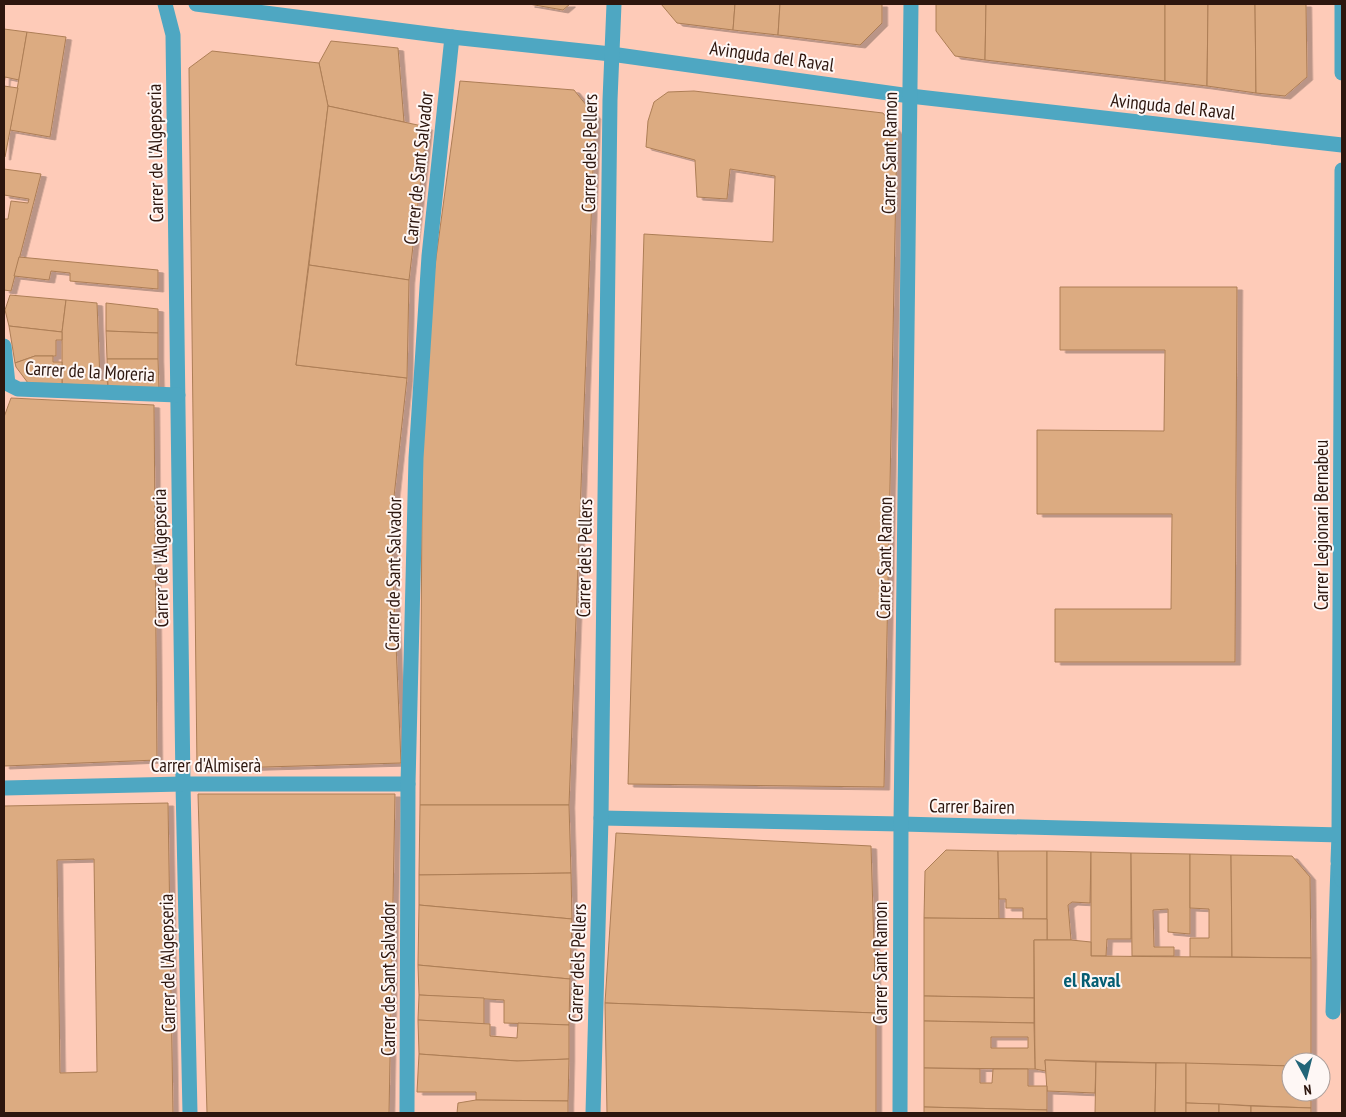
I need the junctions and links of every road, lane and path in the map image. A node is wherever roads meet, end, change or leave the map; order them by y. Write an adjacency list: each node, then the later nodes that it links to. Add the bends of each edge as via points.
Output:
1 (165, 4): 14 (street, Carrer de l'Algepseria, via 174,35)
2 (196, 4): 6 (street, Avinguda del Raval)
3 (614, 4): 7 (street, Carrer dels Pellers)
4 (911, 4): 9 (street, Carrer Sant Ramon)
5 (1342, 4): 8 (street)
6 (452, 37): 7 (street, Avinguda del Raval); 16 (street, Carrer de Sant Salvador, via 429,256 416,458)
7 (611, 54): 9 (street, Avinguda del Raval); 18 (street, Carrer dels Pellers)
8 (1342, 73)
9 (910, 96): 10 (street, Avinguda del Raval); 19 (street, Carrer Sant Ramon)
10 (1342, 145)
11 (1342, 170): 20 (street, Carrer Legionari Bernabeu)
12 (4, 346): 13 (street, Carrer de la Moreria)
13 (6, 389): 14 (street, Carrer de la Moreria)
14 (178, 395): 15 (street, Carrer de l'Algepseria)
15 (183, 784): 16 (street, Carrer d'Almiserà); 17 (street, Carrer d'Almiserà); 24 (street, Carrer de l'Algepseria)
16 (408, 784): 25 (street, Carrer de Sant Salvador)
17 (4, 788)
18 (601, 818): 19 (street, Carrer Bairen); 26 (street, Carrer dels Pellers)
19 (901, 824): 20 (street, Carrer Bairen); 27 (street, Carrer Sant Ramon)
20 (1341, 835): 21 (street, Carrer Legionari Bernabeu)
21 (1338, 861): 22 (street, Carrer Legionari Bernabeu); 23 (street)
22 (1342, 880)
23 (1333, 1012)
24 (190, 1113)
25 (408, 1113)
26 (592, 1113)
27 (900, 1113)

